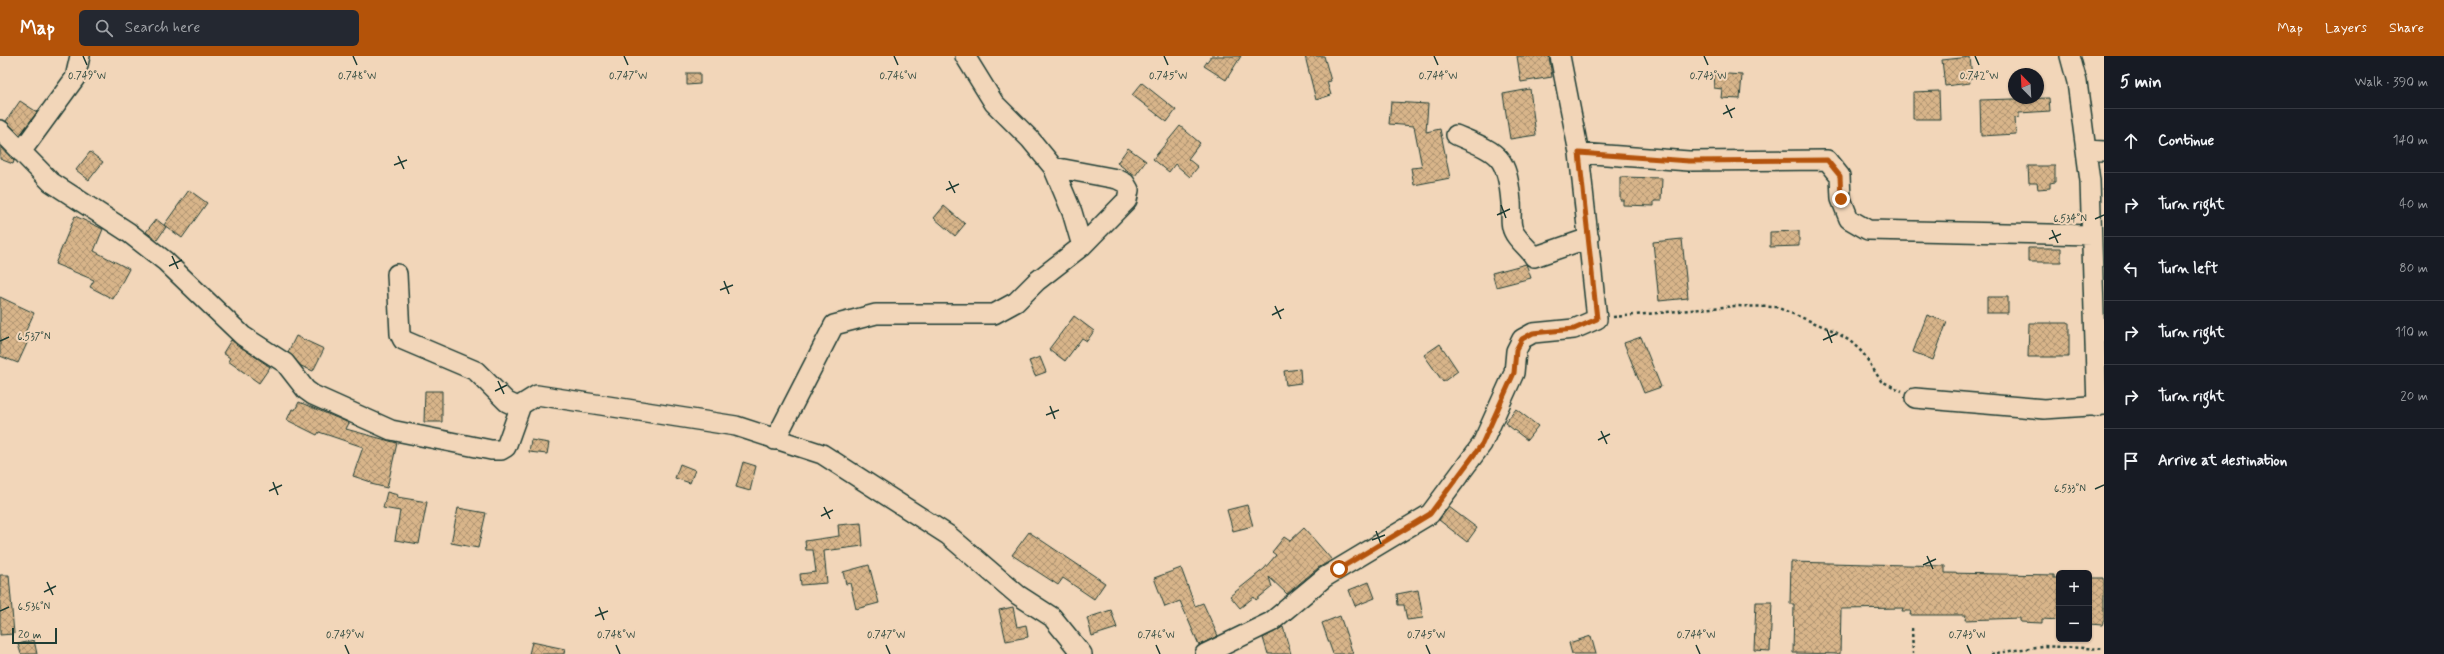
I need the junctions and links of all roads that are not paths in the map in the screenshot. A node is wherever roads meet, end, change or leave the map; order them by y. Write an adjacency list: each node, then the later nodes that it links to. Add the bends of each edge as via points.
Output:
1 (80, 56): 8 (street, via 75,78)
2 (965, 56): 10 (street, via 994,103 1030,139)
3 (1560, 56): 9 (street)
4 (2070, 56): 7 (street)
5 (0, 130): 8 (street)
6 (1456, 135): 12 (street, via 1493,151 1500,158 1509,181 1512,227 1534,257)
7 (2095, 151): 11 (street, via 2090,182)
8 (21, 152): 17 (street, via 51,182 128,232 165,261 243,336 285,363 313,395 391,430 491,450 506,447)
9 (1579, 153): 11 (street, via 1689,161 1827,160 1840,176 1841,199 1849,219 1868,230); 12 (street)
10 (1053, 167): 13 (street, via 1072,212); 13 (street, via 1118,179 1125,183 1129,190 1127,200)
11 (2092, 235): 16 (street)
12 (1589, 238): 19 (street, via 1597,319 1574,329 1533,333 1522,339 1516,350 1514,373 1482,444 1430,514 1324,577 1271,622)
13 (1082, 246): 18 (street, via 1036,281 1016,302 994,314 876,314 834,325)
14 (397, 274): 17 (street, via 400,334 403,340 476,371 507,402)
15 (1915, 398): 16 (street, via 2044,409)
16 (2101, 406)
17 (520, 408): 18 (street, via 528,399 537,395 547,396 736,426)
18 (775, 440): 20 (street, via 800,445 822,454 948,534 1018,595 1052,617)
19 (1226, 649): 21 (street)
20 (1082, 654)
21 (1205, 654)

